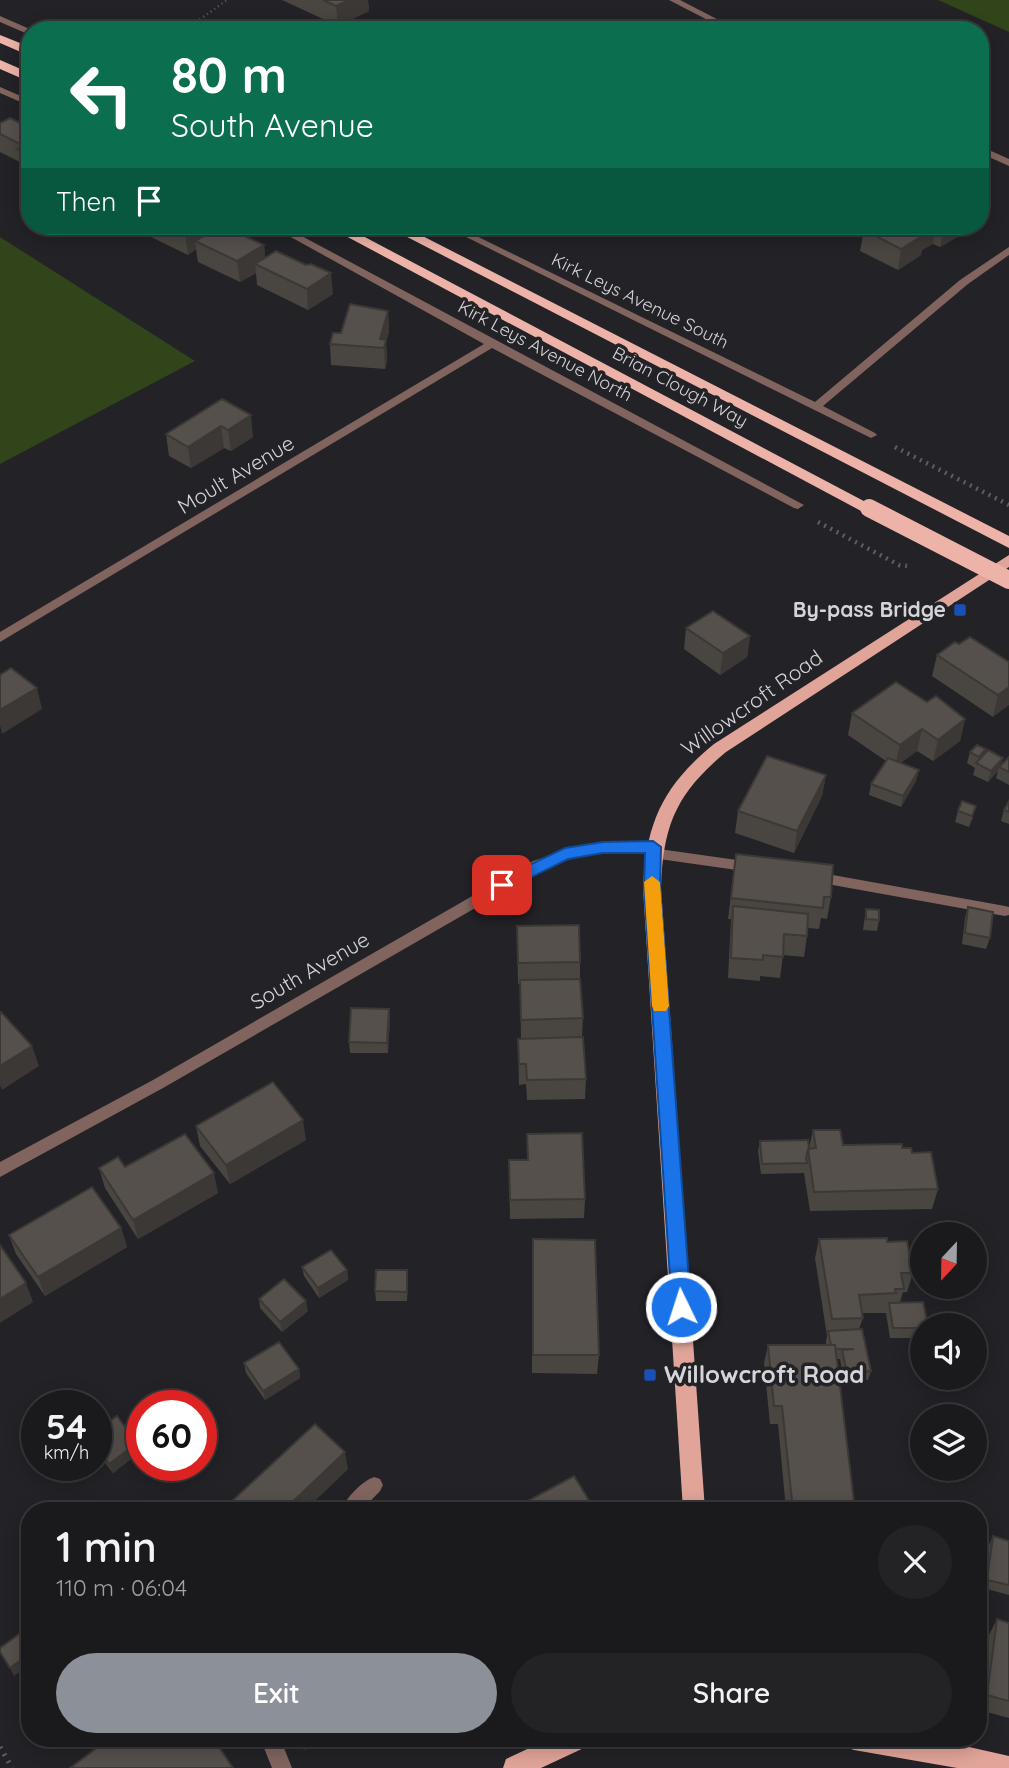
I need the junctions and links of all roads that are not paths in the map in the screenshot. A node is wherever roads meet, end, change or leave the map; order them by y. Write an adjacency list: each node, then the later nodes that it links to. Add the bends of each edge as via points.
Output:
1 (673, 0): 3 (street)
2 (0, 19): 4 (street)
3 (716, 21)
4 (21, 28)
5 (0, 39): 6 (highway)
6 (21, 48)
7 (0, 64): 8 (highway)
8 (21, 74)
9 (0, 89): 10 (street)
10 (21, 99)
11 (989, 153): 12 (street)
12 (1009, 163)
13 (292, 235): 18 (street, Kirk Leys Avenue North)
14 (351, 235): 24 (highway, Brian Clough Way, bridge)
15 (410, 235): 22 (highway, Brian Clough Way)
16 (467, 235): 19 (street, Kirk Leys Avenue South)
17 (1009, 250): 19 (street, via 964,282)
18 (492, 344): 21 (street, Kirk Leys Avenue North); 25 (street, Moult Avenue)
19 (816, 407): 20 (street, Kirk Leys Avenue South)
20 (871, 435)
21 (798, 505)
22 (1009, 542)
23 (1009, 560): 26 (main road, Willowcroft Road, via 705,760 670,799)
24 (1009, 580)
25 (0, 638)
26 (653, 850): 27 (street, South Avenue); 30 (street, South Avenue, via 628,846 584,849 538,865); 33 (main road, Willowcroft Road)
27 (762, 868)
28 (803, 874): 29 (street)
29 (1004, 911)
30 (0, 1170)
31 (374, 1485): 32 (street)
32 (358, 1502)
33 (693, 1502)
34 (274, 1747): 37 (street)
35 (558, 1747): 38 (main road)
36 (911, 1747): 39 (main road)
37 (282, 1768)
38 (515, 1768)
39 (1009, 1768)

